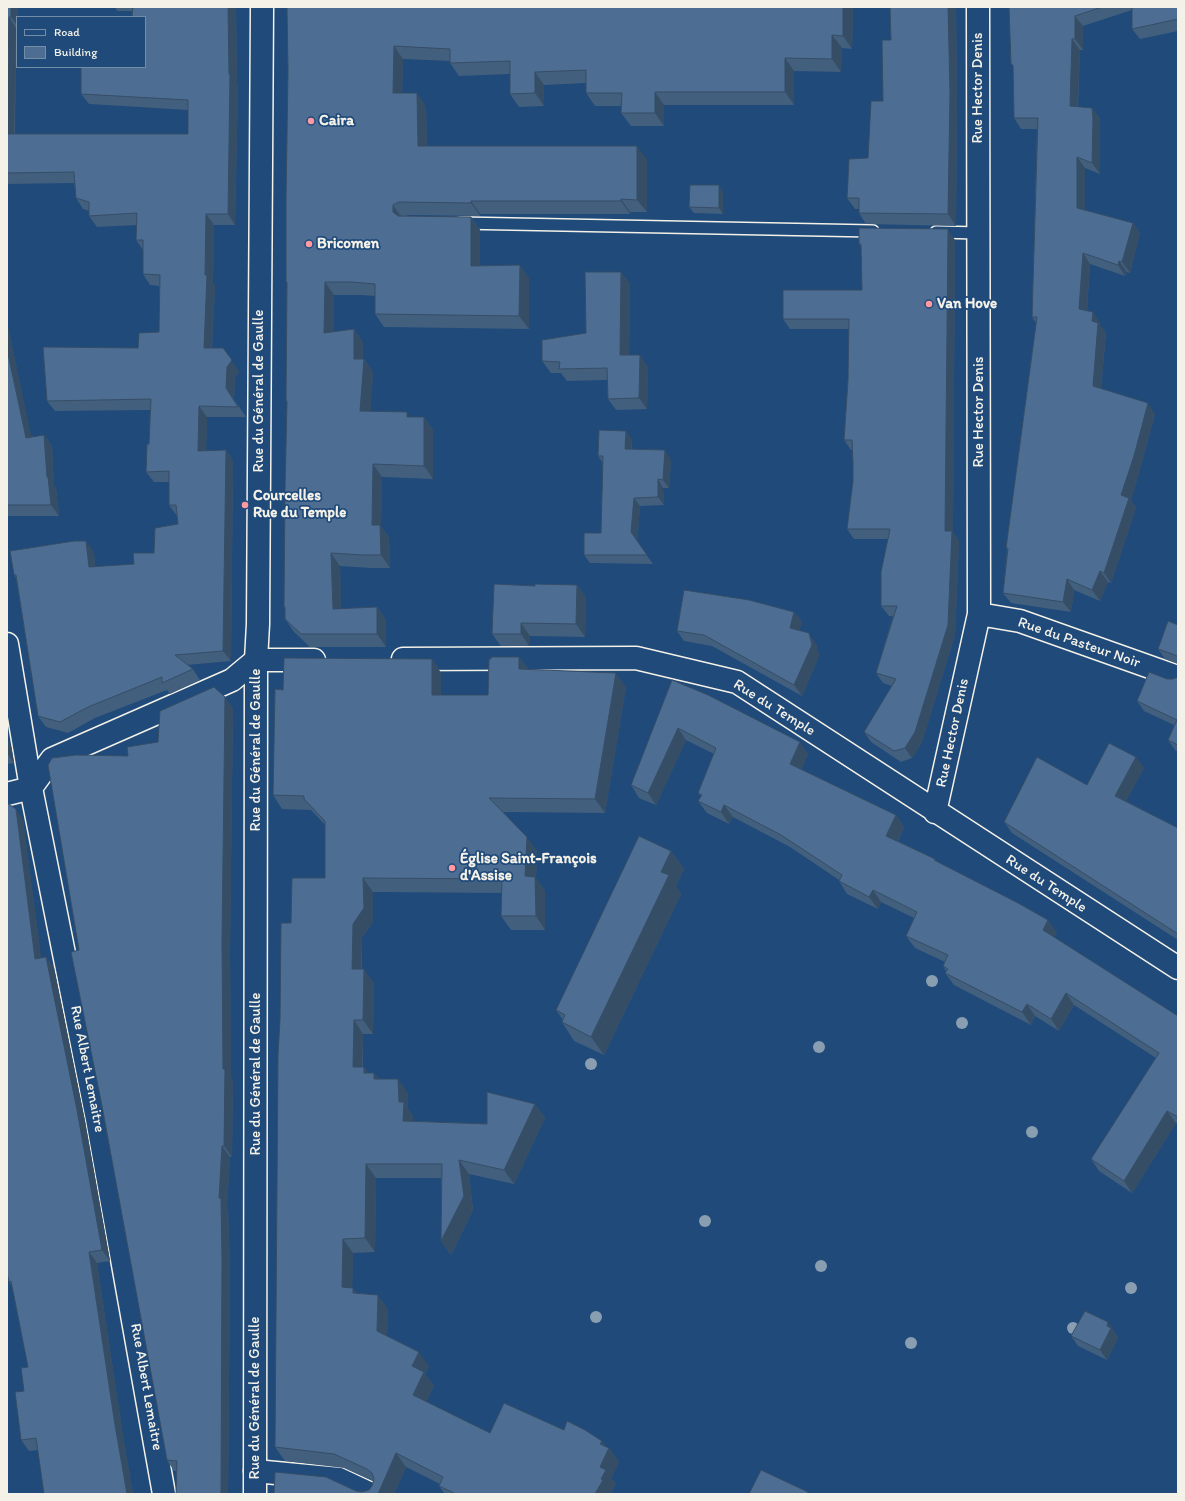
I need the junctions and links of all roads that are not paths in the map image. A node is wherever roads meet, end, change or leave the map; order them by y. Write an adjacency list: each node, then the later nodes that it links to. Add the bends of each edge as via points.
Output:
1 (262, 7): 10 (street, Rue du Général de Gaulle)
2 (978, 7): 6 (street, Rue Hector Denis)
3 (447, 222): 4 (lane)
4 (883, 231)
5 (923, 232): 6 (lane)
6 (978, 233): 7 (street, Rue Hector Denis)
7 (979, 614): 12 (street, Rue du Pasteur Noir, via 1020,621); 15 (street, Rue Hector Denis)
8 (7, 644): 13 (street, Rue Albert Lemaitre)
9 (383, 659): 15 (street, Rue du Temple, via 636,658 737,682)
10 (256, 660): 11 (street); 13 (street, via 232,680 52,759); 17 (street, Rue du Général de Gaulle)
11 (335, 660)
12 (1178, 677)
13 (31, 788): 14 (street); 18 (street, Rue Albert Lemaitre, via 98,1127)
14 (7, 794)
15 (935, 812): 16 (street, Rue du Temple)
16 (1178, 968)
17 (255, 1471): 19 (street, Rue du Général de Gaulle); 20 (street, via 339,1479)
18 (164, 1494)
19 (255, 1494)
20 (371, 1494)

